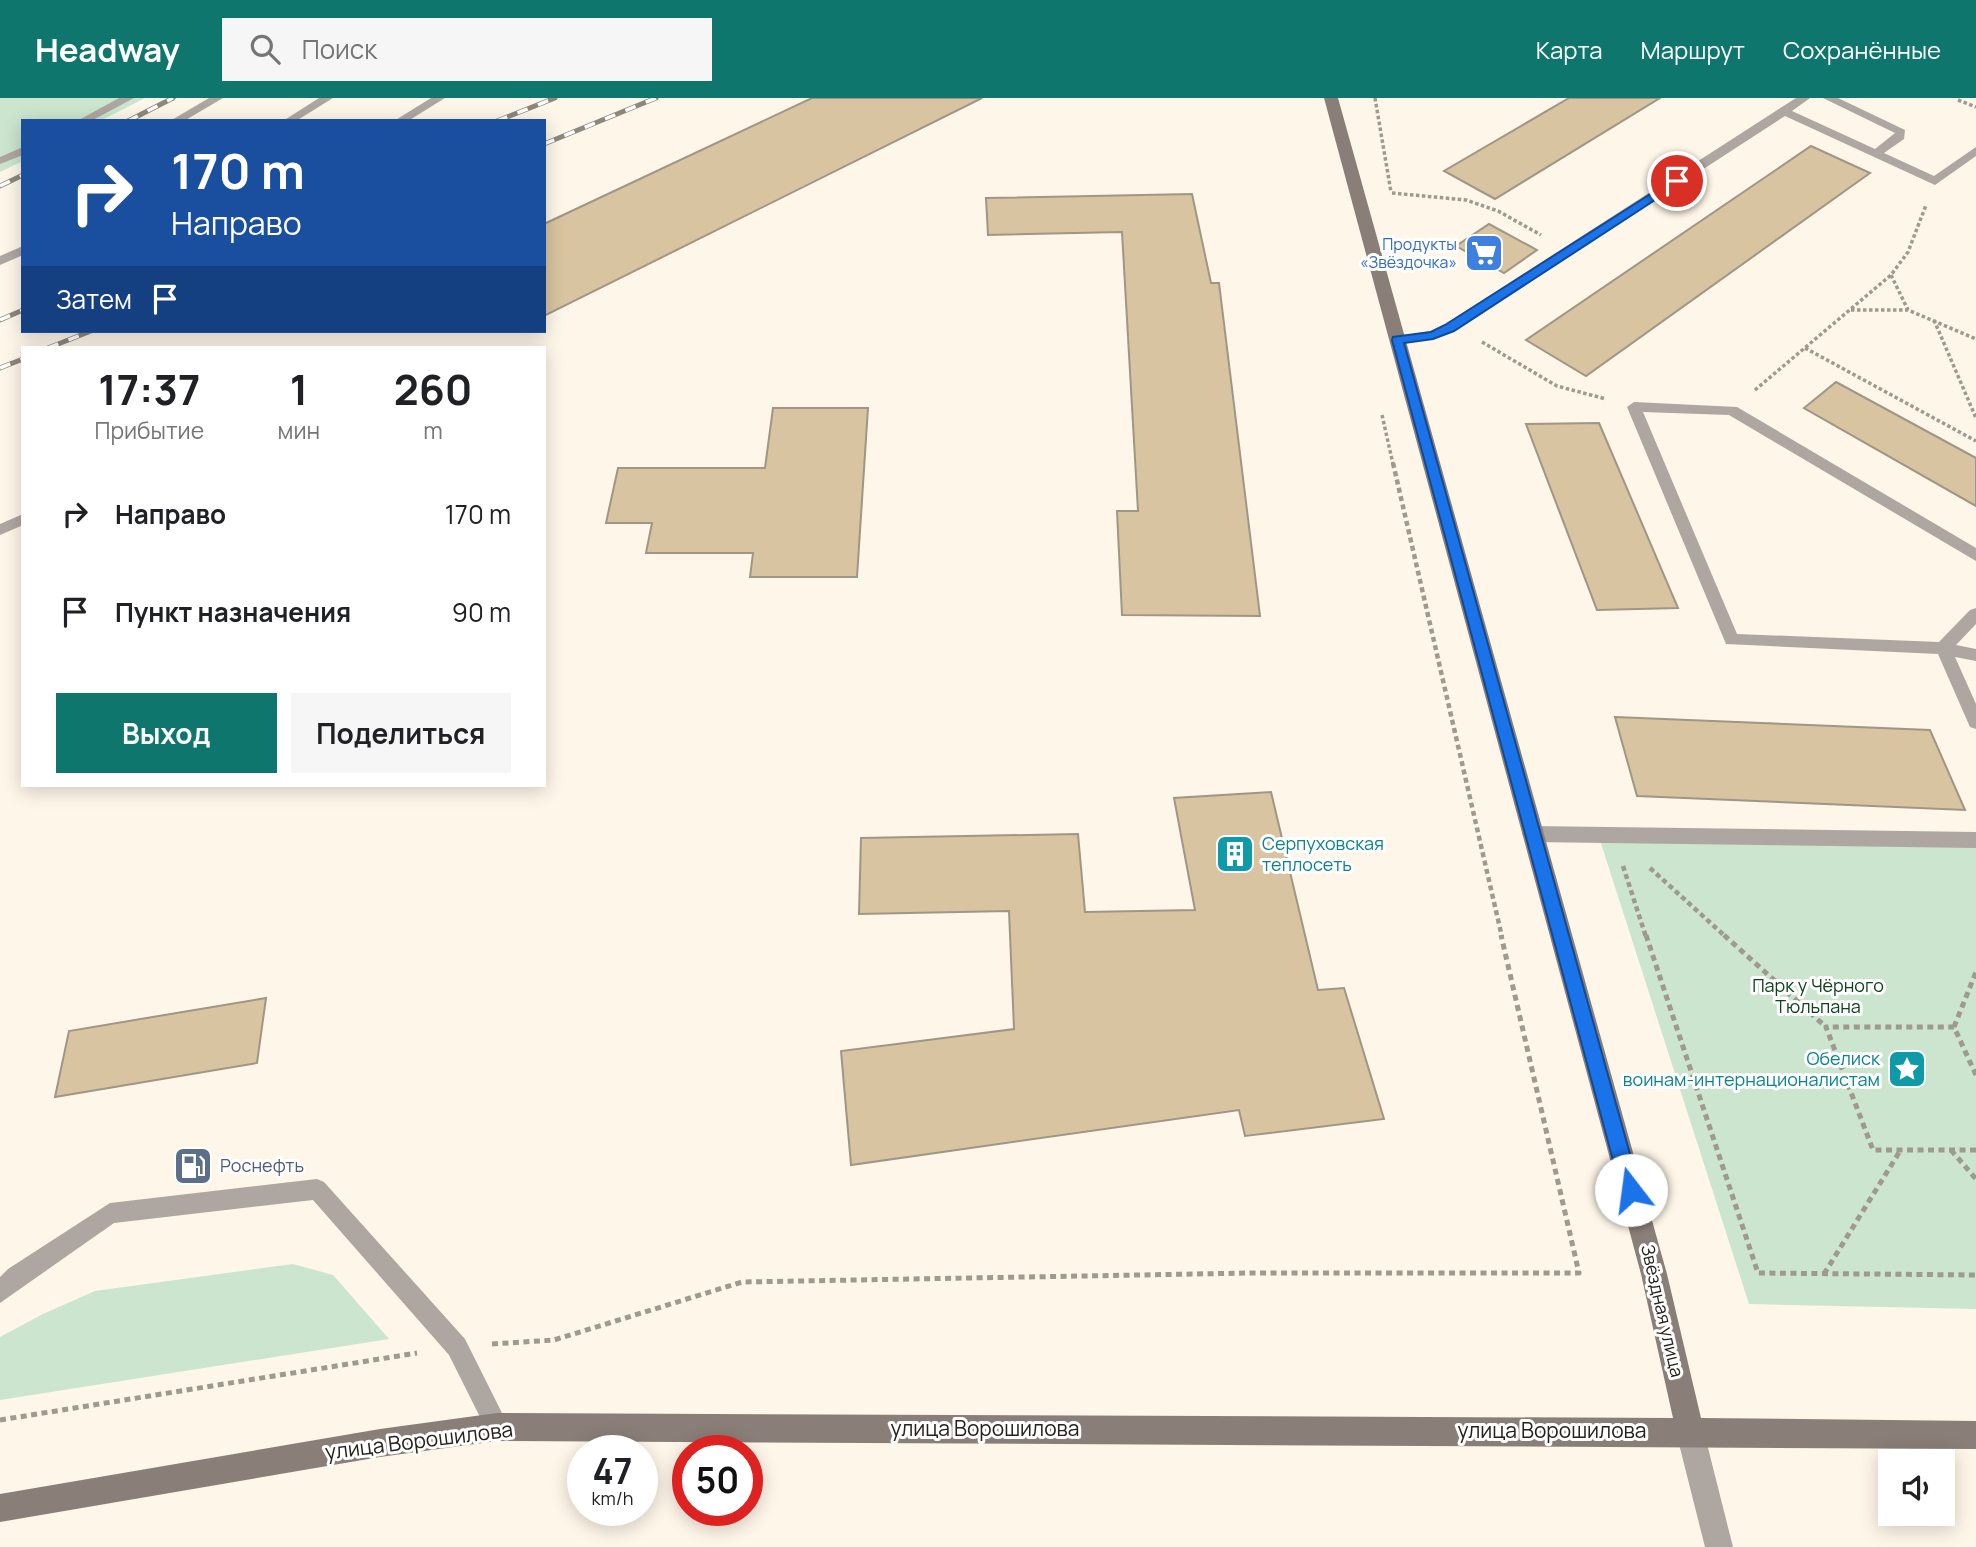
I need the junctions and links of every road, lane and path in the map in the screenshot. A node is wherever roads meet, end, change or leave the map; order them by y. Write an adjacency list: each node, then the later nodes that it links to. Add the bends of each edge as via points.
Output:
1 (128, 98): 11 (lane)
2 (218, 98): 12 (lane)
3 (327, 98): 13 (lane)
4 (439, 98): 14 (lane)
5 (1331, 98): 30 (main road, Звёздная улица)
6 (1804, 98): 10 (lane)
7 (1829, 98): 17 (lane, via 1901,132)
8 (1957, 99): 9 (path)
9 (1976, 107)
10 (1784, 111): 17 (lane); 21 (lane)
11 (86, 119)
12 (179, 119)
13 (291, 119)
14 (402, 119)
15 (1976, 150): 19 (lane)
16 (21, 151): 18 (lane)
17 (1876, 154): 19 (lane)
18 (0, 161)
19 (1935, 181): 24 (path, via 1908,252)
20 (1392, 193): 21 (path, via 1466,200 1498,211)
21 (1569, 250): 28 (lane)
22 (21, 251): 23 (lane)
23 (0, 261)
24 (1891, 275): 25 (path); 26 (path)
25 (1851, 310): 26 (path); 31 (path)
26 (1908, 310): 27 (path)
27 (1934, 319): 29 (path); 35 (path)
28 (1449, 328): 30 (lane); 33 (path, via 1558,386)
29 (1976, 339)
30 (1398, 340): 44 (main road, Звёздная улица)
31 (1805, 348): 34 (path); 36 (path)
32 (1379, 403): 60 (path, via 1578,1273 1252,1273 742,1282 554,1340)
33 (1634, 407): 34 (lane); 41 (lane, via 1732,639)
34 (1732, 410): 39 (lane)
35 (1976, 418)
36 (1976, 441)
37 (21, 520): 38 (lane)
38 (0, 530)
39 (1976, 555)
40 (1976, 614): 41 (lane)
41 (1943, 648): 42 (lane); 43 (lane)
42 (1976, 655)
43 (1976, 722)
44 (1531, 834): 45 (lane); 63 (main road, Звёздная улица, via 1654,1274)
45 (1613, 834): 46 (lane); 48 (path); 51 (path)
46 (1976, 840)
47 (1976, 972): 49 (path)
48 (1826, 1027): 49 (path); 52 (path)
49 (1954, 1027): 50 (path)
50 (1976, 1076)
51 (1694, 1084): 52 (path); 57 (path, via 1758,1273)
52 (1849, 1086): 53 (path, via 1873,1150)
53 (1901, 1150): 54 (path); 57 (path)
54 (1950, 1150): 55 (path); 56 (path)
55 (1976, 1150)
56 (1976, 1179)
57 (1824, 1274): 58 (path)
58 (1976, 1275)
59 (0, 1292): 60 (lane, via 110,1213 317,1189)
60 (457, 1347): 61 (path); 62 (lane)
61 (0, 1420)
62 (497, 1427): 63 (main road, улица Ворошилова); 65 (main road, улица Ворошилова)
63 (1690, 1432): 64 (main road, улица Ворошилова); 66 (street)
64 (1976, 1436)
65 (0, 1508)
66 (1719, 1547)

